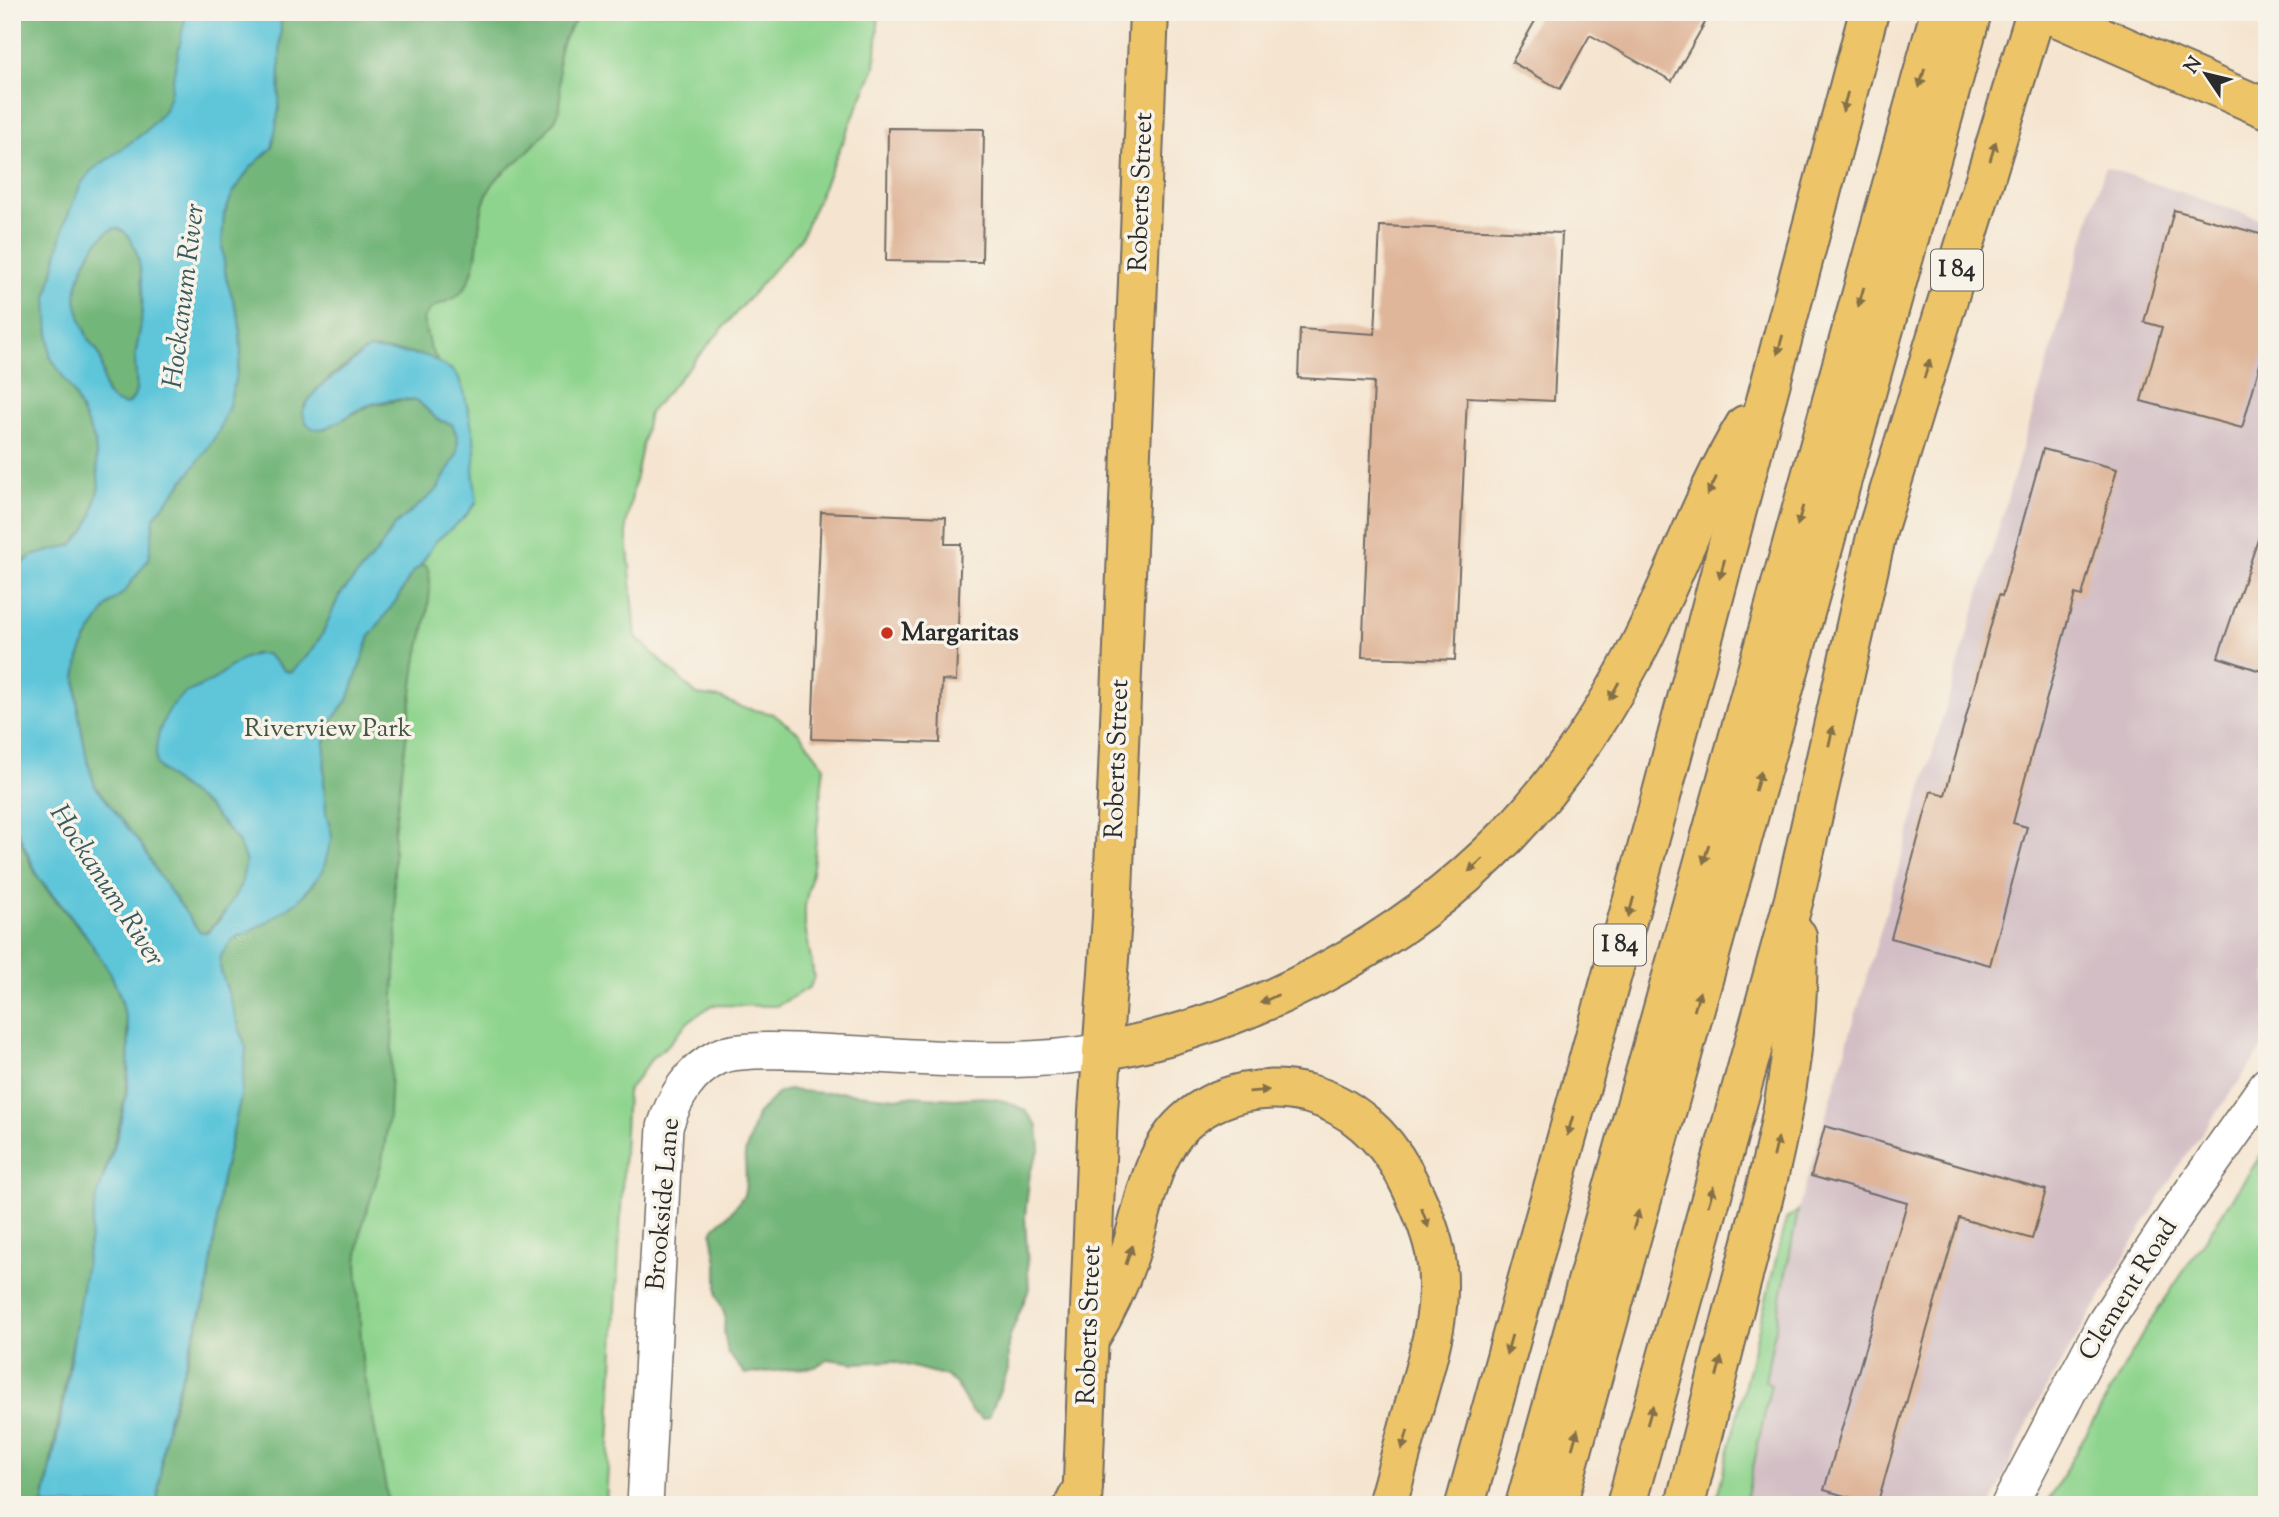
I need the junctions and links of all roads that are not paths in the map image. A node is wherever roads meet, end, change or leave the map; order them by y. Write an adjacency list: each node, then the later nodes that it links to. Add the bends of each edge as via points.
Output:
1 (1149, 12): 12 (main road, Roberts Street, via 1112,917)
2 (1869, 12): 9 (main road, I 84, one-way to 9)
3 (1940, 12): 19 (main road, one-way to 19)
4 (1972, 12): 8 (main road)
5 (2036, 12): 10 (main road, I 84, one-way to 5)
6 (2045, 12): 7 (main road)
7 (2267, 109)
8 (1910, 236): 10 (main road, via 1909,290); 20 (main road, one-way to 8)
9 (1770, 384): 12 (main road, one-way to 12, via 1721,467 1650,624 1608,703 1563,769 1509,834 1415,914 1304,982 1214,1022); 18 (main road, I 84, one-way to 18)
10 (1878, 528): 11 (main road, I 84, one-way to 10)
11 (1794, 899): 21 (main road, I 84, one-way to 11); 22 (main road, one-way to 11, via 1787,1093 1797,1002)
12 (1102, 1051): 14 (main road, Roberts Street); 16 (street, Brookside Lane, via 1016,1061 781,1050 721,1056 685,1083 672,1103 666,1127)
13 (2267, 1085): 23 (street, Clement Road, via 2104,1324)
14 (1090, 1338): 15 (main road, Roberts Street); 17 (main road, one-way to 17, via 1121,1278 1155,1169 1186,1121 1220,1100 1268,1089 1314,1096 1344,1109 1377,1135 1397,1161 1425,1217 1437,1267 1431,1344)
15 (1079, 1499)
16 (645, 1505)
17 (1387, 1505)
18 (1465, 1505)
19 (1525, 1505)
20 (1557, 1505)
21 (1626, 1505)
22 (1685, 1505)
23 (2009, 1505)

